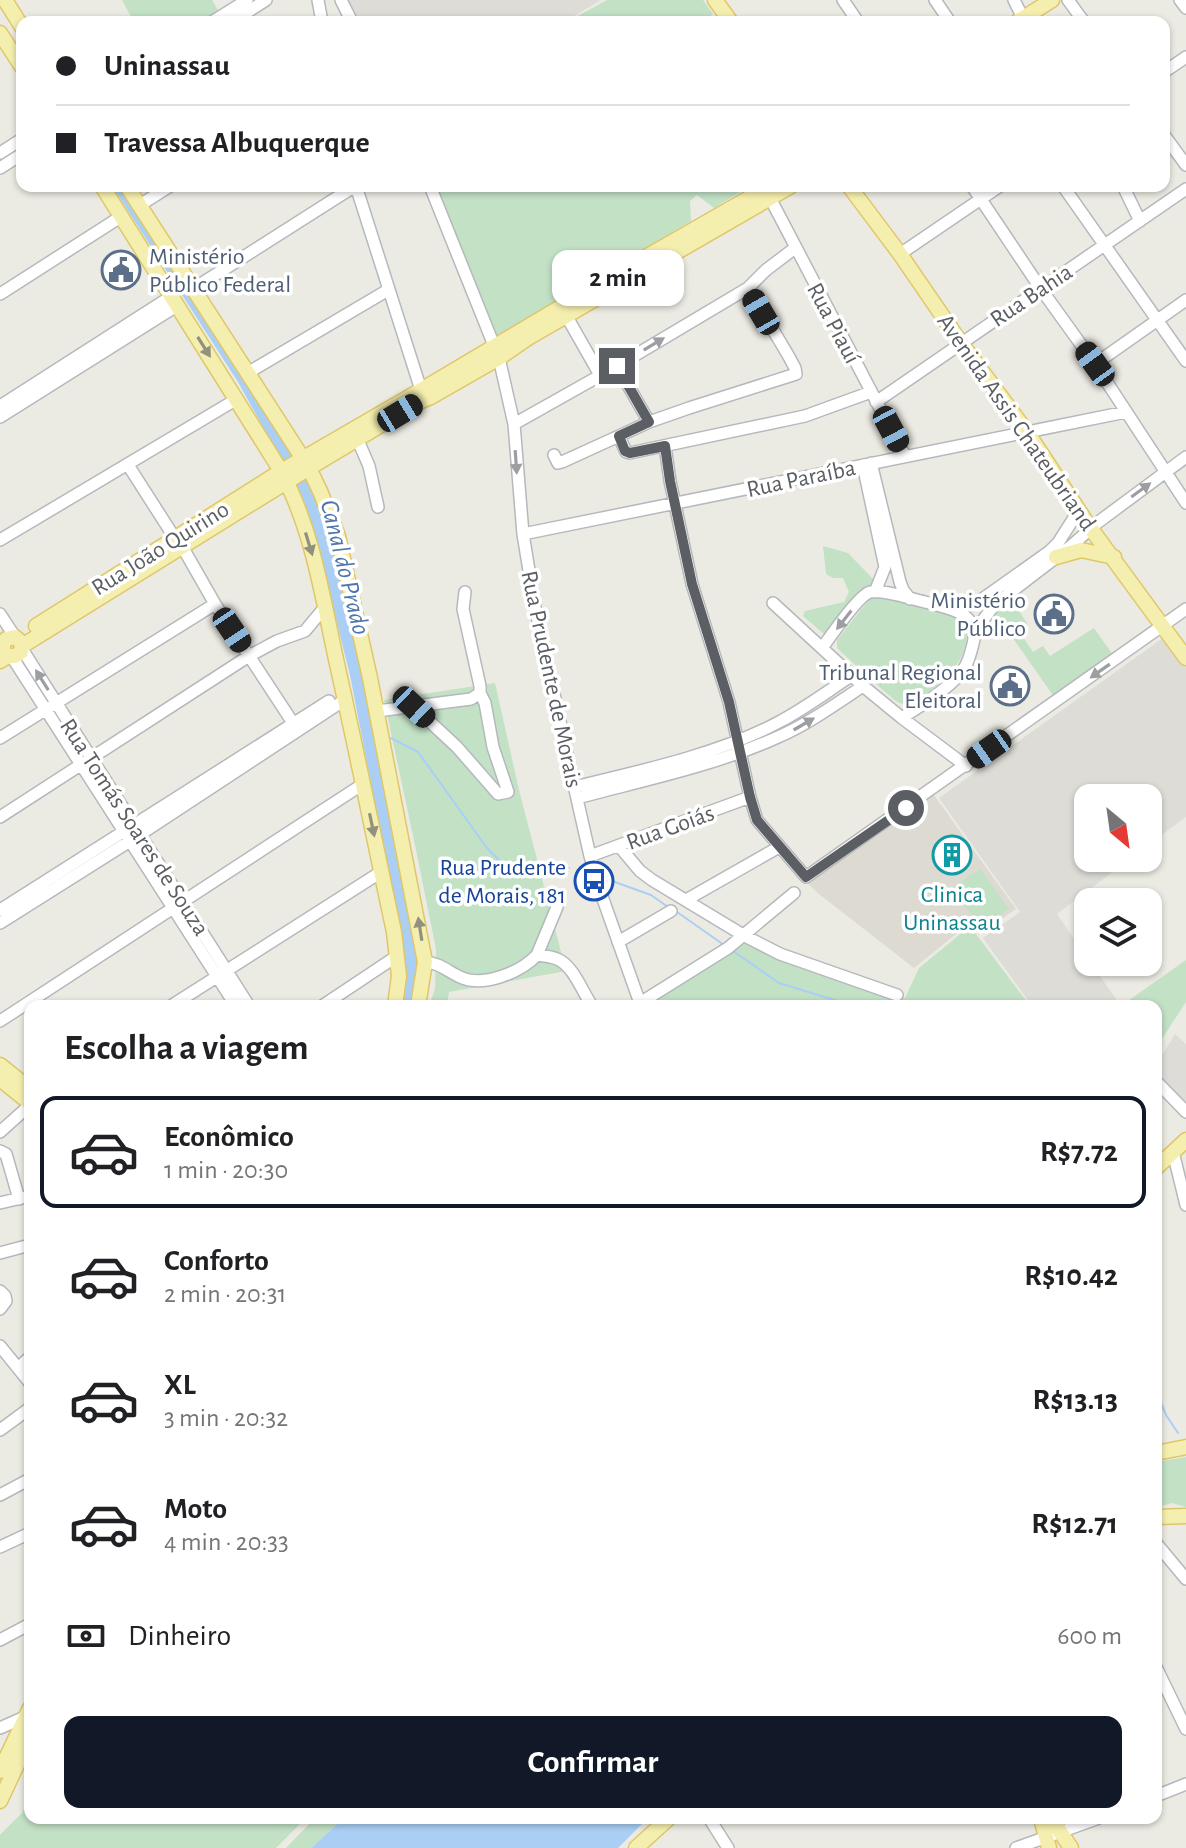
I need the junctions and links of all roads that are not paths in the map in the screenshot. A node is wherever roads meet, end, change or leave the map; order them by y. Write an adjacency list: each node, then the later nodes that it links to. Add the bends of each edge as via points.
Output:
1 (5, 0): 9 (main road)
2 (247, 0): 7 (street)
3 (266, 0): 7 (street)
4 (1052, 0): 8 (main road)
5 (1180, 0): 6 (street)
6 (1186, 8)
7 (236, 15)
8 (1029, 16)
9 (16, 17)
10 (0, 33): 11 (main road)
11 (16, 58)
12 (1170, 144): 13 (street)
13 (1186, 165)
14 (1186, 189): 31 (street, Rua Bahia)
15 (106, 192): 30 (main road)
16 (131, 192): 29 (main road)
17 (161, 192): 29 (street)
18 (346, 192): 36 (street)
19 (357, 192): 38 (street)
20 (433, 192): 45 (street, Rua Prudente de Morais)
21 (766, 192): 42 (main road)
22 (768, 192): 33 (street, Rua Piauí)
23 (854, 192): 34 (main road, Avenida Assis Chateubriand)
24 (976, 192): 28 (street)
25 (991, 192): 28 (street)
26 (1067, 192): 32 (street)
27 (1126, 192): 31 (street)
28 (981, 199): 34 (street); 37 (street)
29 (140, 205): 36 (main road)
30 (122, 216): 39 (street); 40 (main road)
31 (1140, 221): 32 (street, Rua Bahia)
32 (1104, 246): 37 (street, Rua Bahia); 43 (street)
33 (795, 248): 35 (street); 52 (street, Rua Piauí)
34 (900, 254): 44 (main road, Avenida Assis Chateubriand)
35 (748, 288): 48 (street, one-way to 35); 57 (street, via 796,374)
36 (193, 289): 49 (main road)
37 (1041, 289): 44 (street, Rua Bahia); 47 (street)
38 (388, 290): 49 (street); 51 (street)
39 (0, 294)
40 (175, 300): 53 (main road, one-way to 53); 54 (street)
41 (1186, 300): 43 (street)
42 (563, 311): 45 (main road); 50 (street)
43 (1158, 320): 46 (street); 47 (street)
44 (961, 343): 52 (street, Rua Bahia); 59 (main road, Avenida Assis Chateubriand)
45 (496, 352): 51 (main road); 58 (street, Rua Prudente de Morais); 61 (main road)
46 (1186, 361)
47 (1095, 364): 55 (street)
48 (617, 366): 50 (street); 57 (street)
49 (249, 372): 66 (main road)
50 (600, 375): 58 (street)
51 (421, 390): 66 (main road)
52 (873, 397): 62 (street, Rua Bahia); 64 (street, Rua Piauí)
53 (237, 399): 68 (street); 70 (main road)
54 (7, 405): 56 (street)
55 (1126, 412): 59 (street, Rua Paraíba); 69 (street)
56 (0, 417)
57 (649, 422): 60 (street)
58 (514, 424): 76 (street, Rua Prudente de Morais, one-way to 76)
59 (1027, 432): 64 (street, Rua Paraíba); 74 (main road, Avenida Assis Chateubriand)
60 (619, 436): 62 (street, Rua Bahia, via 626,452); 63 (street, via 558,463)
61 (357, 438): 66 (main road); 73 (street)
62 (665, 446): 72 (street)
63 (554, 455)
64 (905, 456): 67 (street, Rua Paraíba)
65 (1186, 457): 69 (street)
66 (305, 464): 70 (main road, Rua João Quirino); 102 (main road, via 338,536)
67 (867, 464): 72 (street, Rua Paraíba); 82 (street, via 885,567); 83 (street, via 900,582)
68 (128, 465): 77 (street); 78 (street)
69 (1165, 472): 71 (street); 75 (street, one-way to 69)
70 (285, 476): 78 (main road, Rua João Quirino); 86 (main road, one-way to 86)
71 (1186, 503)
72 (674, 504): 76 (street, Rua Paraíba); 106 (street)
73 (378, 507)
74 (1079, 510): 75 (main road, Avenida Assis Chateubriand); 88 (street, via 1050,551 981,600)
75 (1094, 526): 79 (street); 80 (main road, Avenida Assis Chateubriand)
76 (523, 534): 110 (street, Rua Prudente de Morais)
77 (0, 540)
78 (179, 544): 85 (street); 92 (main road, Rua João Quirino)
79 (1056, 557): 80 (main road, via 1085,550); 91 (street, via 992,608)
80 (1114, 557): 90 (main road, Avenida Assis Chateubriand)
81 (465, 592): 98 (street, via 463,609)
82 (875, 592): 83 (street); 93 (street, one-way to 93, via 863,596)
83 (910, 599): 88 (street)
84 (773, 603): 93 (street)
85 (215, 604): 94 (street); 100 (street)
86 (325, 607): 94 (street, via 305,631); 99 (main road)
87 (1186, 609): 90 (street)
88 (957, 610): 91 (street)
89 (0, 614): 92 (street, Rua Tomás Soares de Souza)
90 (1163, 626): 95 (main road, Avenida Assis Chateubriand); 108 (street, one-way to 108)
91 (975, 631): 103 (street, via 958,676)
92 (9, 648): 100 (street, Rua Tomás Soares de Souza)
93 (822, 648): 96 (street)
94 (249, 656): 104 (street); 107 (street)
95 (1186, 658)
96 (851, 676): 97 (street); 106 (street)
97 (863, 686): 103 (street); 106 (street, one-way to 97, via 794,729)
98 (480, 693): 101 (street, via 471,699); 101 (street, via 508,792 498,794)
99 (345, 696): 104 (street); 109 (main road); 113 (street)
100 (51, 706): 105 (street); 107 (street, Rua Tomás Soares de Souza)
101 (414, 707): 102 (street)
102 (377, 711): 129 (main road, one-way to 102)
103 (902, 718): 108 (street)
104 (293, 723): 113 (street)
105 (0, 738)
106 (738, 747): 110 (street); 111 (street)
107 (86, 761): 112 (street); 113 (street, Rua Tomás Soares de Souza)
108 (966, 766): 115 (street, via 806,877)
109 (363, 784): 117 (main road, one-way to 117); 120 (street)
110 (576, 792): 116 (street, Rua Prudente de Morais)
111 (750, 797): 114 (street, Rua Goiás); 115 (street, via 757,820)
112 (0, 817)
113 (132, 833): 120 (street, Rua Tomás Soares de Souza); 122 (street); 124 (street)
114 (619, 846): 116 (street, Rua Goiás); 119 (street, via 640,871)
115 (779, 847): 119 (street)
116 (590, 856): 126 (street, Rua Prudente de Morais)
117 (381, 872): 128 (main road); 130 (street)
118 (794, 893): 125 (street)
119 (686, 900): 125 (street)
120 (179, 905): 130 (street, Rua Tomás Soares de Souza); 132 (street)
121 (557, 907): 127 (street)
122 (0, 910)
123 (671, 911): 126 (street)
124 (0, 923)
125 (735, 941): 131 (street); 141 (street)
126 (618, 942): 140 (street, Rua Prudente de Morais)
127 (537, 955): 129 (street, via 484,981); 139 (street, via 570,967)
128 (397, 956): 136 (street); 137 (main road)
129 (425, 962): 138 (main road)
130 (221, 973): 133 (street); 134 (street, Rua Tomás Soares de Souza); 135 (street, Rua Tomás Soares de Souza)
131 (897, 995)
132 (32, 1000)
133 (180, 1000)
134 (233, 1000)
135 (244, 1000)
136 (331, 1000)
137 (396, 1000)
138 (419, 1000)
139 (588, 1000)
140 (638, 1000)
141 (647, 1000)
142 (24, 1005): 143 (street)
143 (0, 1021)
144 (0, 1065): 146 (main road)
145 (0, 1079): 148 (main road)
146 (24, 1084)
147 (1162, 1087): 150 (street)
148 (24, 1099)
149 (24, 1110): 151 (street)
150 (1186, 1112)
151 (0, 1132)
152 (1186, 1140): 154 (main road)
153 (0, 1151): 156 (street)
154 (1173, 1152): 155 (main road); 159 (street)
155 (1162, 1162)
156 (24, 1195)
157 (24, 1197): 158 (street)
158 (0, 1203)
159 (1186, 1205)
160 (24, 1247): 161 (street)
161 (0, 1253)
162 (0, 1292): 163 (street, via 6,1301)
163 (0, 1309)
164 (0, 1346): 166 (street)
165 (24, 1362): 166 (street)
166 (18, 1368): 167 (street)
167 (24, 1376)
168 (24, 1412): 169 (street)
169 (0, 1430)
170 (1186, 1447): 171 (main road)
171 (1162, 1452)
172 (24, 1482): 173 (street)
173 (0, 1495)
174 (1186, 1516): 175 (main road)
175 (1162, 1517)
176 (24, 1536): 177 (street)
177 (0, 1547)
178 (1162, 1550): 179 (street)
179 (1186, 1579)
180 (24, 1627): 181 (street)
181 (0, 1640)
182 (1162, 1679): 186 (street)
183 (24, 1714): 185 (street)
184 (24, 1720): 188 (main road)
185 (0, 1728)
186 (1186, 1729)
187 (24, 1750): 191 (main road)
188 (0, 1771)
189 (1186, 1784): 190 (street)
190 (1162, 1794)
191 (0, 1801)
192 (662, 1824): 196 (main road)
193 (713, 1824): 197 (street)
194 (1085, 1824): 195 (street)
195 (1052, 1838): 198 (street); 199 (main road)
196 (636, 1848)
197 (728, 1848)
198 (1016, 1848)
199 (1071, 1848)

